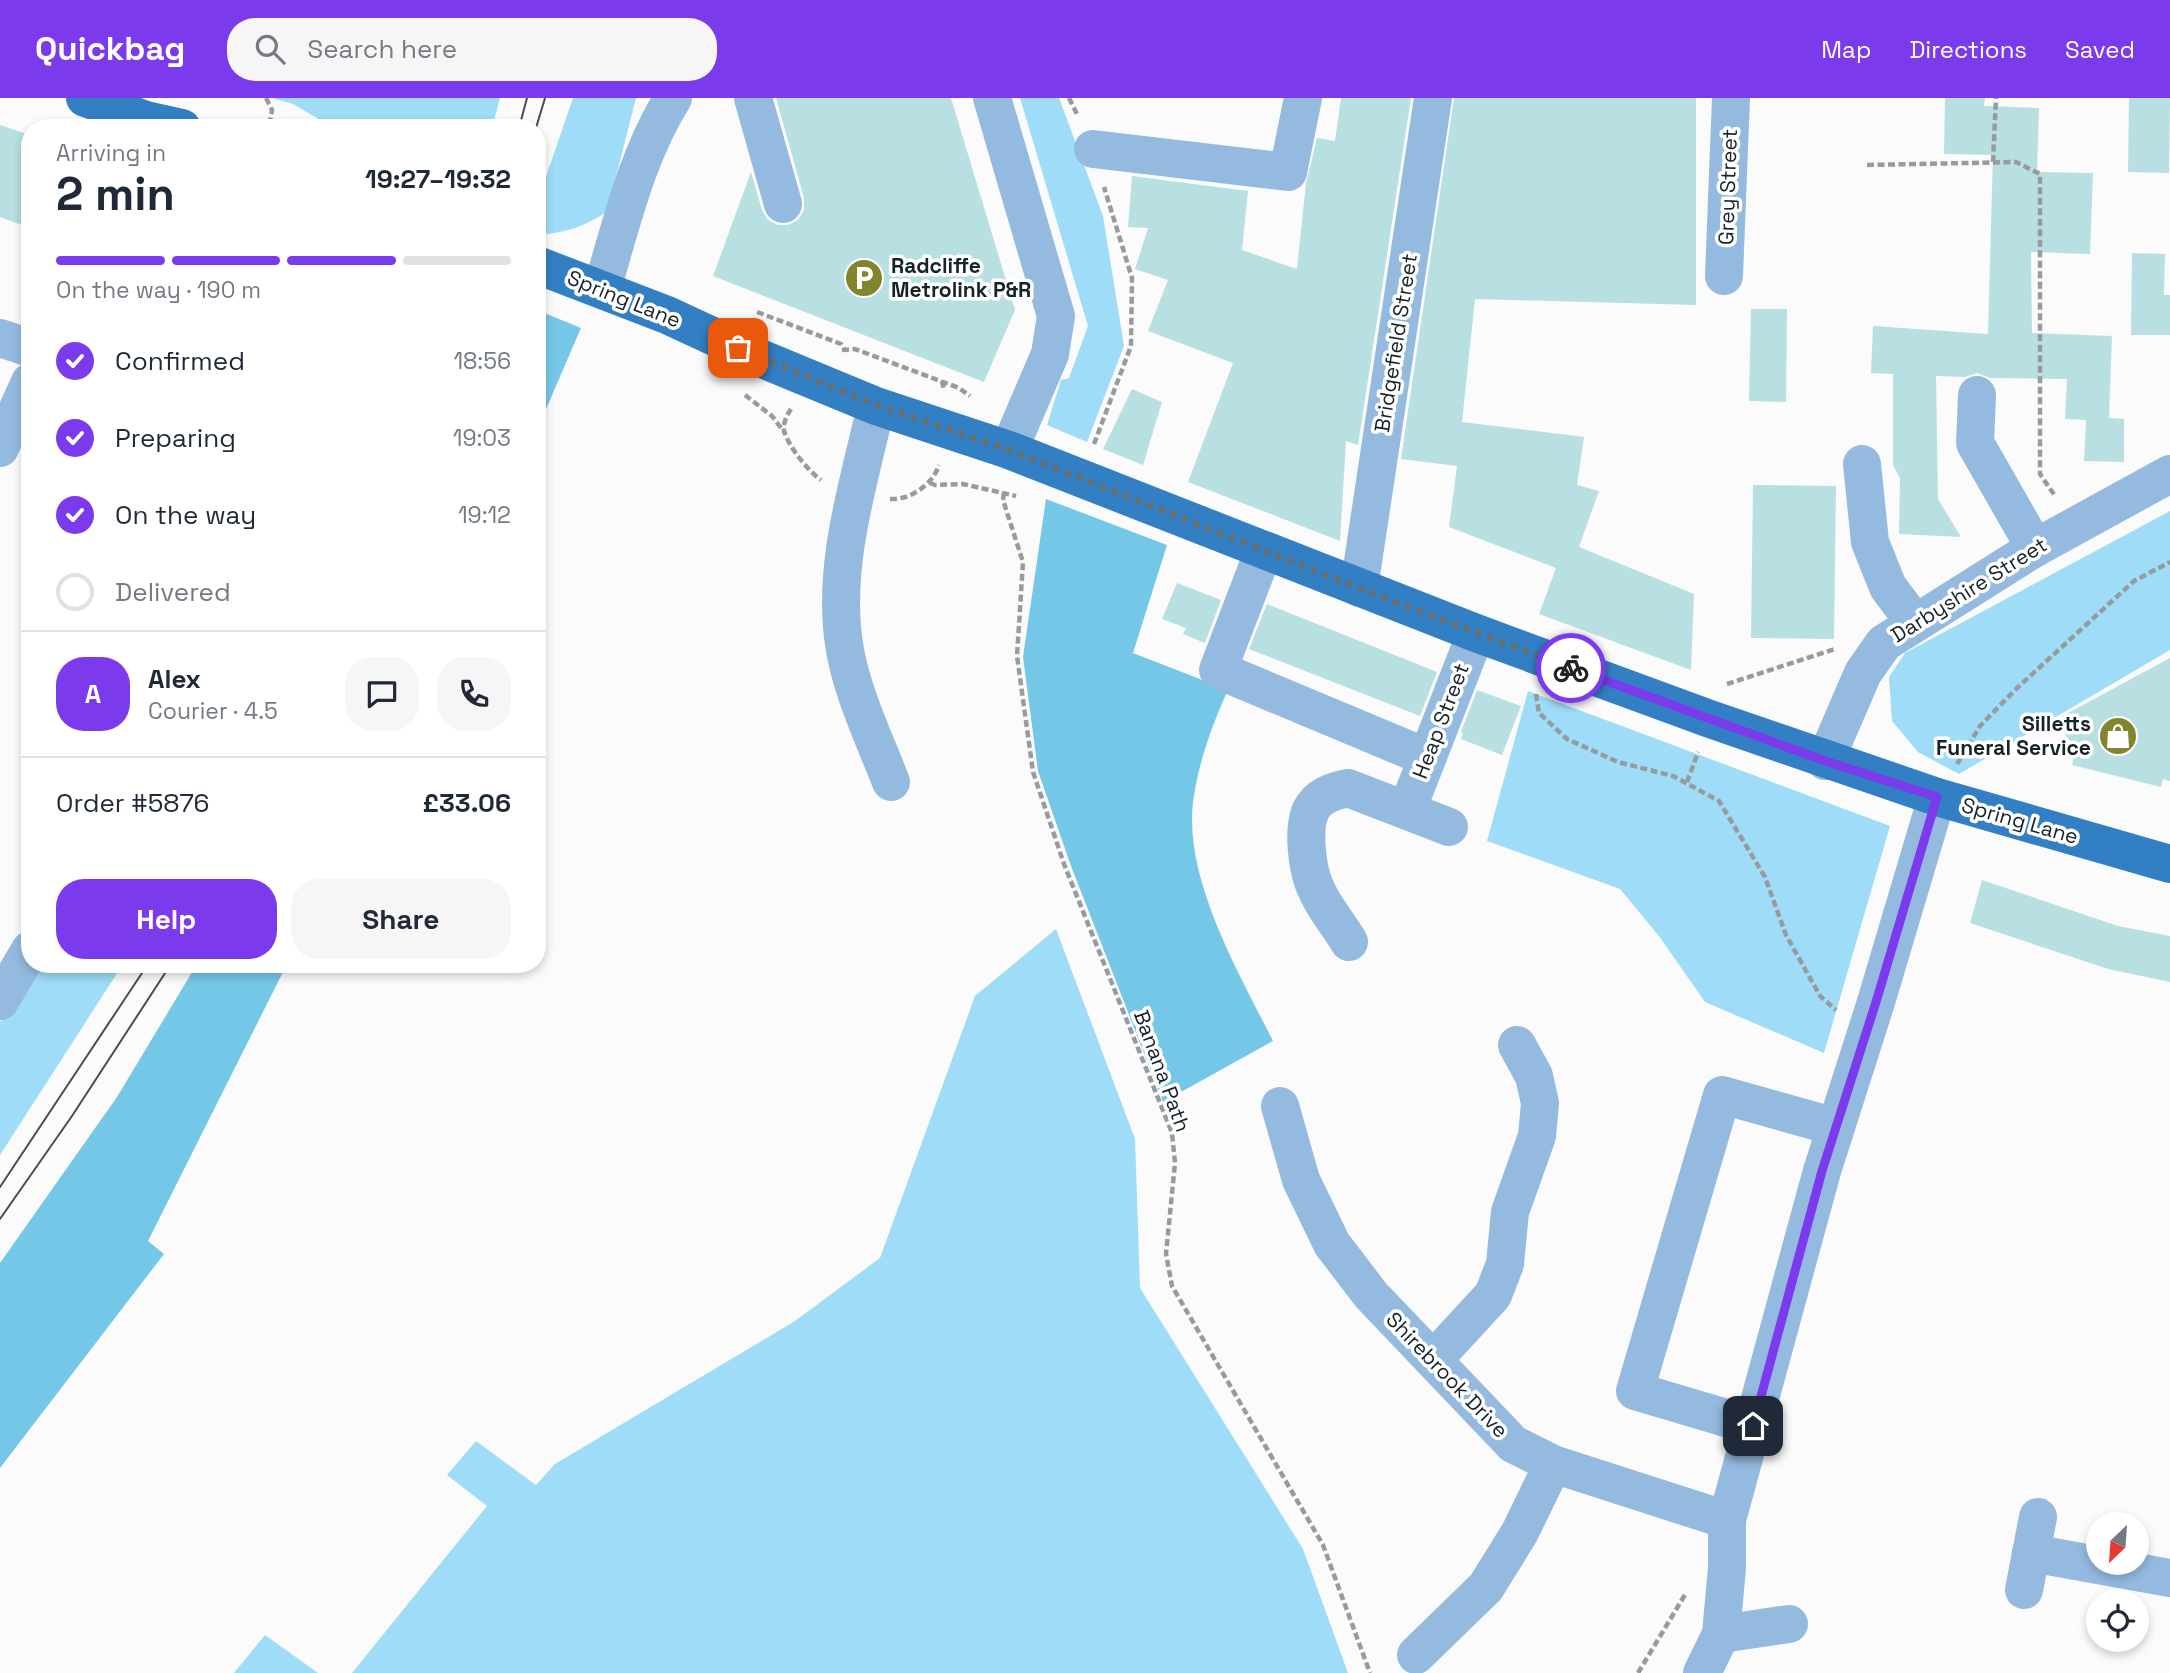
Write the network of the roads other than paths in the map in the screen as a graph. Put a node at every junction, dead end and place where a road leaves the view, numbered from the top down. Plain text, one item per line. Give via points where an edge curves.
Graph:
1 (85, 98) edge
2 (673, 98) edge
3 (753, 98) edge
4 (992, 98) edge
5 (1303, 98) edge
6 (1433, 98) edge
7 (1731, 98) edge
8 (132, 119) edge
9 (1093, 149) road end
10 (783, 204) dead end
11 (546, 268) edge
12 (1724, 276) dead end
13 (602, 289) junction
14 (0, 338) edge
15 (21, 345) edge
16 (1977, 395) dead end
17 (21, 402) edge
18 (876, 405) junction
19 (0, 449) edge
20 (1009, 450) junction
21 (1862, 464) dead end
22 (2170, 474) edge
23 (2035, 548) junction
24 (1264, 550) junction
25 (1359, 588) junction
26 (1476, 633) junction
27 (1900, 633) junction
28 (1426, 757) junction
29 (1825, 761) junction
30 (891, 782) dead end
31 (1937, 797) junction
32 (1407, 810) junction
33 (1449, 827) dead end
34 (2170, 864) edge
35 (1349, 942) dead end
36 (17, 955) edge
37 (0, 1001) edge
38 (1517, 1045) dead end
39 (1280, 1106) dead end
40 (1836, 1127) junction
41 (1434, 1359) junction
42 (1753, 1426) junction
43 (1553, 1464) junction
44 (1727, 1520) junction
45 (2170, 1578) edge
46 (2024, 1590) dead end
47 (1789, 1623) dead end
48 (1721, 1634) junction
49 (1416, 1655) dead end
50 (1702, 1673) edge

1 - 8 main road
2 - 13 street via 658,122
3 - 10 street
4 - 20 street via 1056,316 1050,354
5 - 9 street via 1288,172
6 - 25 street, Bridgefield Street
7 - 12 street, Grey Street
11 - 13 main road, Spring Lane
13 - 18 main road, Spring Lane
14 - 15 street
16 - 23 street via 1975,443
17 - 19 street
18 - 20 main road, Spring Lane
18 - 30 street via 845,545 841,614 852,677
20 - 24 main road, Spring Lane
21 - 27 street via 1870,542
22 - 23 street, Darbyshire Street
23 - 27 street, Darbyshire Street
24 - 25 main road, Spring Lane
24 - 28 street via 1218,670
25 - 26 main road, Spring Lane
26 - 28 street, Heap Street
26 - 29 main road, Spring Lane
27 - 29 street, Darbyshire Street via 1863,673
28 - 32 street, Heap Street
29 - 31 main road, Spring Lane
31 - 34 main road, Spring Lane
31 - 40 street
32 - 33 street
32 - 35 street via 1348,788 1322,797 1311,810 1307,839 1310,874
36 - 37 street
38 - 41 street via 1534,1076 1540,1103 1537,1136 1510,1212 1505,1264 1493,1295
39 - 41 street, Shirebrook Drive via 1301,1180 1332,1244 1371,1295
40 - 42 street
40 - 42 street via 1722,1095 1636,1391
41 - 43 street, Shirebrook Drive via 1513,1444
42 - 44 street
43 - 44 street, Shirebrook Drive
43 - 49 street via 1520,1532 1486,1587
44 - 48 street
45 - 46 street via 2034,1535
47 - 48 street
48 - 50 street

